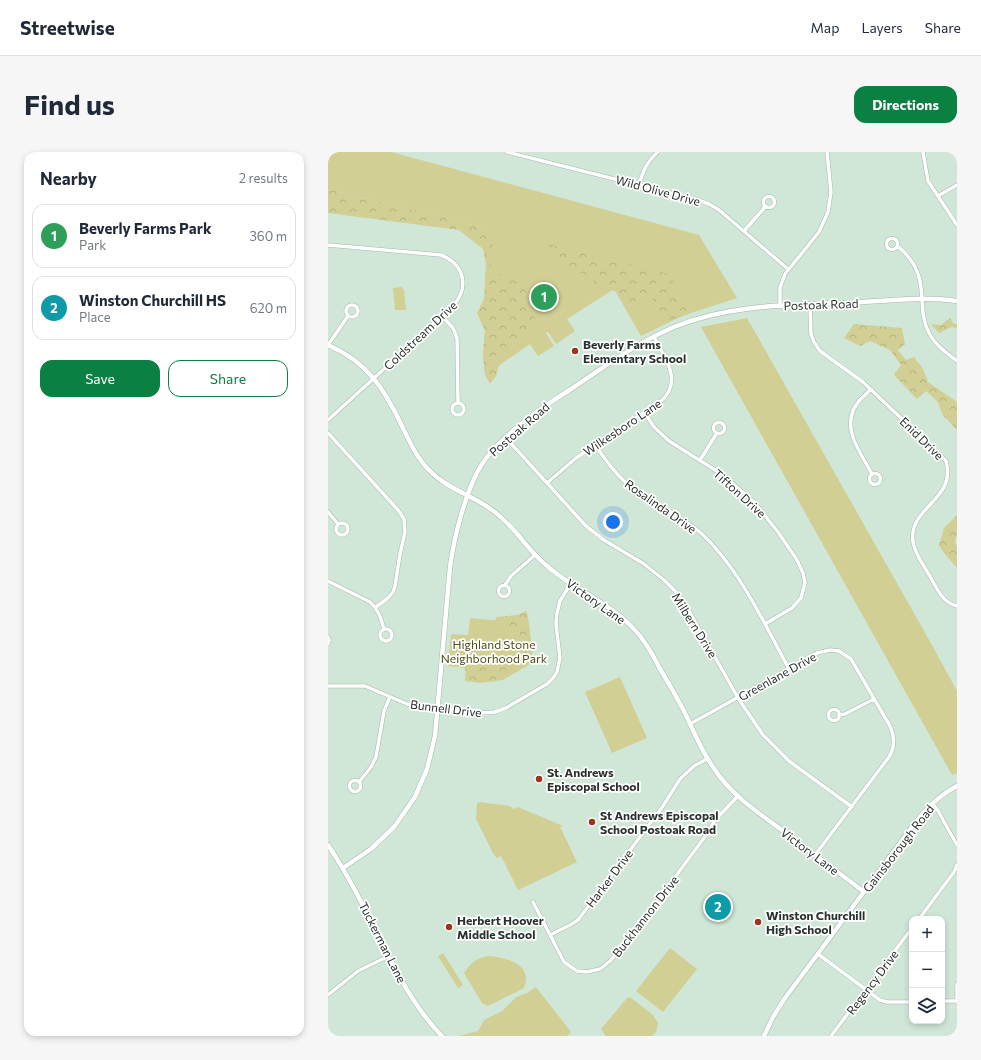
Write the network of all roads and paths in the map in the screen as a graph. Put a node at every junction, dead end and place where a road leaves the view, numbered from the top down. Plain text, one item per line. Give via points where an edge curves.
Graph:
1 (507, 152) edge
2 (658, 152) edge
3 (827, 152) edge
4 (923, 152) edge
5 (639, 185) junction
6 (957, 185) edge
7 (938, 196) junction
8 (766, 206) dead end
9 (957, 225) edge
10 (744, 231) junction
11 (328, 245) edge
12 (897, 246) dead end
13 (788, 269) junction
14 (923, 299) junction
15 (957, 301) edge
16 (810, 304) junction
17 (780, 306) junction
18 (348, 316) dead end
19 (442, 316) junction
20 (654, 336) junction
21 (328, 345) edge
22 (957, 361) edge
23 (373, 378) junction
24 (871, 389) junction
25 (458, 403) dead end
26 (645, 413) junction
27 (328, 420) edge
28 (328, 433) edge
29 (717, 433) dead end
30 (506, 438) junction
31 (595, 445) junction
32 (700, 460) junction
33 (872, 474) dead end
34 (547, 483) junction
35 (468, 496) junction
36 (328, 512) edge
37 (338, 524) dead end
38 (535, 555) junction
39 (328, 581) edge
40 (571, 583) junction
41 (505, 585) dead end
42 (957, 606) edge
43 (376, 607) junction
44 (765, 624) junction
45 (384, 629) dead end
46 (328, 637) edge
47 (328, 644) edge
48 (789, 669) junction
49 (328, 686) edge
50 (390, 697) junction
51 (738, 698) junction
52 (874, 699) junction
53 (437, 709) junction
54 (839, 715) dead end
55 (690, 724) junction
56 (707, 759) junction
57 (358, 782) dead end
58 (957, 786) edge
59 (738, 796) junction
60 (932, 804) junction
61 (852, 807) junction
62 (328, 845) edge
63 (957, 845) edge
64 (815, 855) junction
65 (957, 865) edge
66 (343, 868) junction
67 (864, 892) junction
68 (534, 902) dead end
69 (920, 916) edge
70 (909, 932) edge
71 (550, 935) junction
72 (818, 954) junction
73 (389, 956) junction
74 (957, 984) edge
75 (866, 990) junction
76 (328, 996) edge
77 (945, 1001) edge
78 (957, 1001) edge
79 (909, 1002) edge
80 (442, 1036) edge
81 (764, 1036) edge
82 (831, 1036) edge

1 - 5 street, Wild Olive Drive
2 - 5 street via 645,167
3 - 13 street via 831,192 828,212 819,232
4 - 7 street via 928,181
5 - 10 street, Wild Olive Drive via 709,204
6 - 7 street
7 - 9 street
8 - 10 street
10 - 13 street, Wild Olive Drive
11 - 19 street, Coldstream Drive via 435,254 450,260 461,273 462,288 457,302
12 - 14 street via 905,252 917,270
13 - 17 street via 781,284
14 - 15 street, Postoak Road
14 - 16 street, Postoak Road
14 - 22 street via 924,317 929,333 936,343
16 - 17 street, Postoak Road
16 - 24 street, Enid Drive via 811,334 817,347
17 - 20 street, Postoak Road via 716,314
18 - 21 street
19 - 23 street, Coldstream Drive
19 - 25 street via 453,328 456,338
20 - 26 street, Wilkesboro Lane via 669,367 672,381 662,401
20 - 30 street, Postoak Road via 551,402
21 - 23 street, Victory Lane via 356,361
23 - 27 street, Coldstream Drive
23 - 35 street, Victory Lane via 390,401 413,448 425,465 442,482
24 - 33 street via 854,410 850,428 853,440
24 - 42 street, Enid Drive via 942,456 948,467 948,486 917,521 913,543 940,594 949,603
26 - 31 street, Wilkesboro Lane
26 - 32 street, Tifton Drive via 669,441
28 - 43 street via 398,510 405,523 393,592
29 - 32 street
30 - 34 street, Milbern Drive
30 - 35 street, Postoak Road via 482,463
31 - 34 street, Wilkesboro Lane
31 - 44 street, Rosalinda Drive via 625,481 683,519 714,547 732,568
32 - 44 street, Tifton Drive via 734,484 765,514 782,536 803,574 805,588 802,598 792,608
34 - 51 street, Milbern Drive via 591,530 651,569 676,592
35 - 38 street, Victory Lane via 497,513
35 - 53 street, Postoak Road via 450,560
36 - 37 street
38 - 40 street, Victory Lane
38 - 41 street via 511,576
39 - 43 street
40 - 53 street, Bunnell Drive via 556,613 560,662 557,672 550,681 509,707 495,712
40 - 55 street, Victory Lane via 619,615 637,632
43 - 45 street
44 - 48 street, Rosalinda Drive
46 - 47 street
48 - 51 street, Greenlane Drive
48 - 52 street, Greenlane Drive via 822,651 838,651 854,662
49 - 50 street, Bunnell Drive via 365,686
50 - 53 street, Bunnell Drive via 420,708
50 - 57 street via 384,711 376,757
51 - 55 street, Greenlane Drive
51 - 61 street, Milbern Drive via 754,724 789,761
52 - 54 street
52 - 61 street, Greenlane Drive via 893,732 893,748
53 - 66 street, Postoak Road via 435,736 429,761 411,803 381,840
55 - 56 street, Victory Lane
56 - 59 street, Victory Lane
56 - 71 street, Harker Drive via 694,766 680,779 663,806 578,920
58 - 60 street, Gainsborough Road
59 - 64 street, Victory Lane
59 - 71 street, Buckhannon Drive via 716,819 629,938 600,969 587,972 572,968 562,959
60 - 63 street
60 - 67 street, Gainsborough Road
61 - 64 street, Greenlane Drive
62 - 66 street, Tuckerman Lane
64 - 67 street, Victory Lane
65 - 69 street
66 - 73 street, Tuckerman Lane
67 - 72 street, Gainsborough Road
68 - 71 street, Buckhannon Drive
70 - 75 street, Regency Drive
72 - 75 street
72 - 81 street, Gainsborough Road via 785,998
73 - 76 street via 358,971
73 - 80 street, Tuckerman Lane via 410,995
74 - 78 street
75 - 79 street via 883,1001
75 - 82 street, Regency Drive
77 - 78 street

